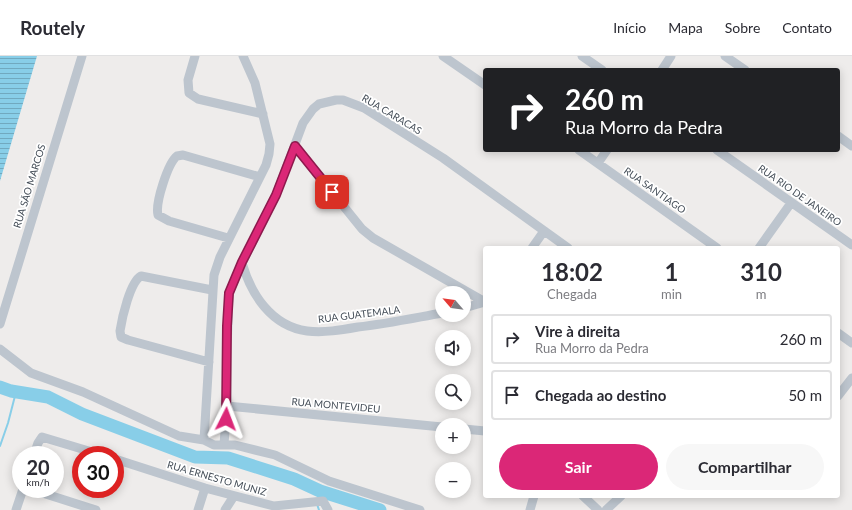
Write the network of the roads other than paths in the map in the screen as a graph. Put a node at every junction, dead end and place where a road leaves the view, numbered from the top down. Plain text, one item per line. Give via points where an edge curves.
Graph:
1 (82, 56) edge
2 (195, 56) edge
3 (243, 56) edge
4 (444, 56) edge
5 (671, 56) edge
6 (725, 56) edge
7 (585, 57) edge
8 (599, 68) edge
9 (663, 68) edge
10 (742, 68) edge
11 (483, 84) edge
12 (263, 114) junction
13 (840, 137) edge
14 (295, 146) junction
15 (852, 146) edge
16 (582, 152) edge
17 (606, 152) edge
18 (719, 152) edge
19 (598, 163) junction
20 (260, 177) junction
21 (791, 203) junction
22 (544, 231) junction
23 (228, 238) junction
24 (852, 245) edge
25 (533, 246) edge
26 (565, 246) edge
27 (714, 246) edge
28 (760, 246) edge
29 (242, 262) junction
30 (212, 290) junction
31 (483, 301) edge
32 (483, 303) edge
33 (471, 306) edge
34 (435, 314) edge
35 (0, 324) edge
36 (840, 334) edge
37 (852, 343) edge
38 (0, 350) edge
39 (209, 362) junction
40 (852, 378) edge
41 (840, 393) edge
42 (227, 406) junction
43 (435, 426) edge
44 (471, 430) edge
45 (483, 431) edge
46 (204, 440) junction
47 (224, 444) junction
48 (37, 446) edge
49 (72, 446) edge
50 (124, 462) edge
51 (205, 488) junction
52 (234, 496) junction
53 (20, 498) edge
54 (58, 498) edge
55 (533, 498) edge
56 (585, 498) edge
57 (619, 498) edge
58 (315, 503) edge
59 (16, 510) edge
60 (96, 510) edge
61 (198, 510) edge
62 (225, 510) edge
63 (328, 510) edge
64 (420, 510) edge
65 (530, 510) edge
66 (598, 510) edge
67 (606, 510) edge

1 - 35 street, RUA SĀO MARCOS
2 - 12 street via 188,80 189,92 198,99
3 - 12 street via 255,83
4 - 11 street
5 - 9 street
6 - 10 street
7 - 8 street
12 - 20 street via 270,144 266,165
13 - 15 street
14 - 22 street, RUA CARACAS via 303,123 313,109 325,102 350,102 364,108 443,158
14 - 29 street, RUA CARACAS via 274,201
14 - 31 street via 373,238
16 - 19 street, RUA SANTIAGO
17 - 19 street
18 - 21 street, RUA RIO DE JANEIRO
19 - 27 street, RUA SANTIAGO
20 - 23 street
20 - 23 street via 182,155 177,156 170,164 157,204 158,215 169,222
21 - 24 street, RUA RIO DE JANEIRO
21 - 28 street
22 - 25 street
22 - 26 street, RUA CARACAS
23 - 30 street via 217,265
29 - 34 street, RUA GUATEMALA via 247,281 259,303 283,322 306,331 327,332
29 - 42 street, RUA CARACAS via 228,301
30 - 39 street
30 - 39 street via 141,276 133,285 120,331 121,337 128,340
32 - 33 street
36 - 37 street
38 - 46 street via 31,373 83,392 179,436
39 - 46 street
40 - 41 street
42 - 43 street, RUA MONTEVIDEU
42 - 47 street, RUA CARACAS
44 - 45 street
46 - 47 street via 214,445
47 - 64 street via 275,455 328,481
48 - 49 street via 42,437
50 - 51 street, RUA ERNESTO MUNIZ
51 - 52 street, RUA ERNESTO MUNIZ
51 - 61 street
52 - 58 street, RUA ERNESTO MUNIZ via 274,506
52 - 62 street
53 - 59 street
54 - 60 street
55 - 65 street
56 - 66 street
57 - 67 street
58 - 63 street

